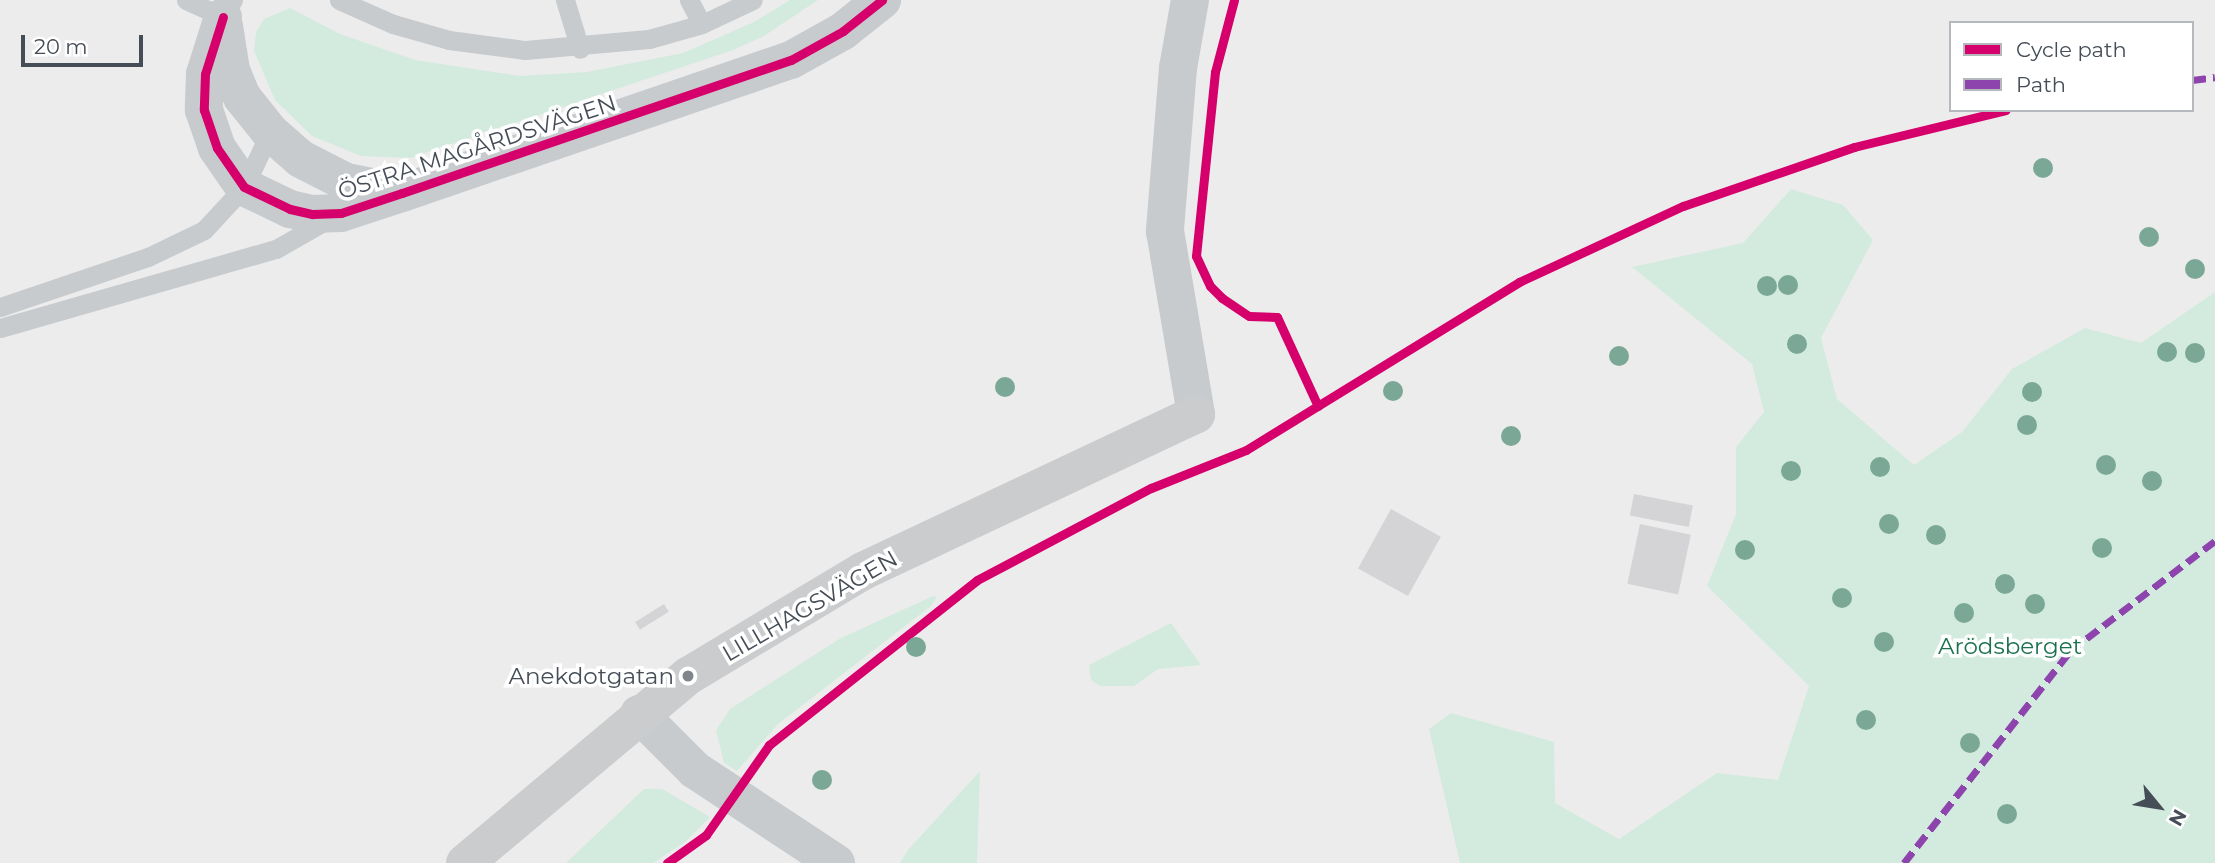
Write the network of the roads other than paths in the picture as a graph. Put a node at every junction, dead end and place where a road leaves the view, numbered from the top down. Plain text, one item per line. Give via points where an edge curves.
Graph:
1 (186, 0) edge
2 (339, 0) edge
3 (565, 0) edge
4 (689, 0) edge
5 (753, 0) edge
6 (882, 0) edge
7 (1190, 0) edge
8 (228, 8) edge
9 (702, 24) junction
10 (580, 49) junction
11 (270, 132) junction
12 (244, 187) junction
13 (402, 193) junction
14 (341, 213) junction
15 (0, 307) edge
16 (0, 328) edge
17 (1196, 414) joint
18 (639, 715) junction
19 (466, 863) edge
20 (836, 863) edge

1 - 8 lane
2 - 10 lane via 393,24 449,40 525,50
3 - 10 lane
4 - 9 lane
5 - 9 lane
6 - 13 street, ÖSTRA MAGÅRDSVÄGEN via 843,31 791,60
7 - 17 street via 1178,68 1165,231
8 - 11 street, ÖSTRA MAGÅRDSVÄGEN via 231,70 242,97
8 - 12 street, ÖSTRA MAGÅRDSVÄGEN via 205,74 204,110 217,148
9 - 10 lane via 649,39
11 - 12 lane
11 - 13 street, ÖSTRA MAGÅRDSVÄGEN via 301,159 346,182
12 - 14 street, ÖSTRA MAGÅRDSVÄGEN via 290,209
12 - 15 lane via 216,219 186,240
13 - 14 street, ÖSTRA MAGÅRDSVÄGEN
14 - 16 lane via 276,249
17 - 18 main road, LILLHAGSVÄGEN via 863,571 688,676
18 - 19 main road, LILLHAGSVÄGEN
18 - 20 street via 695,770

